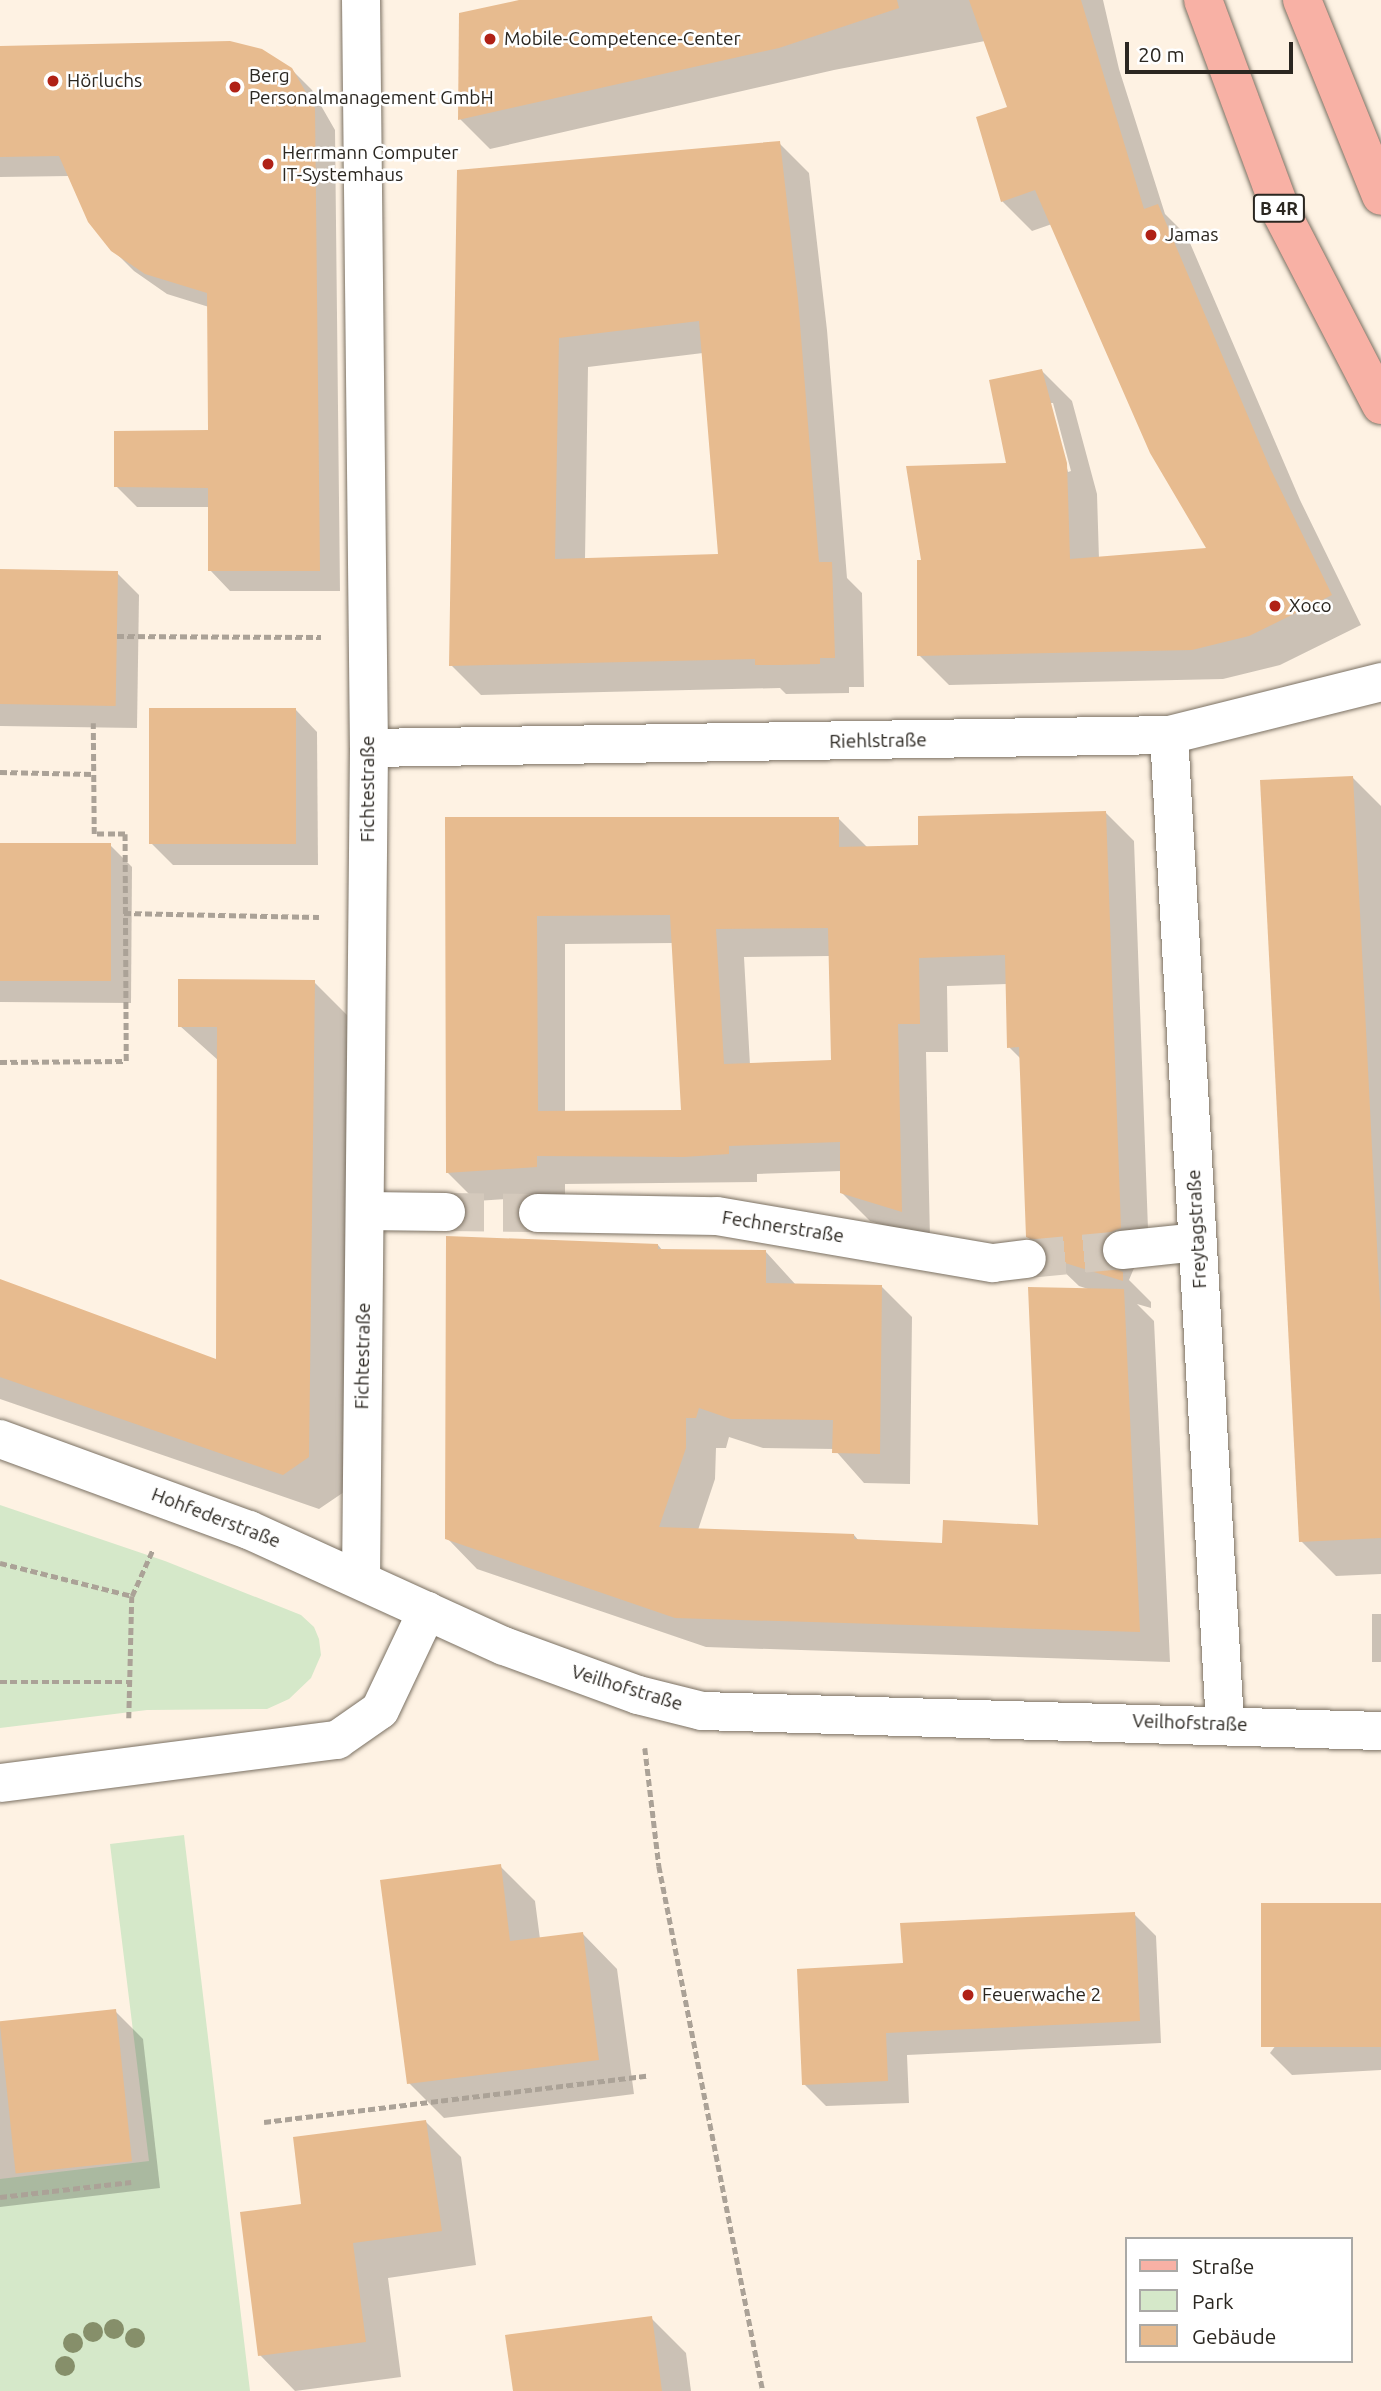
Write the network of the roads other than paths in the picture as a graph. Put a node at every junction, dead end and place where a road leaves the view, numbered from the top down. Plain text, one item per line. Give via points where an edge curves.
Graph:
1 (361, 0) edge
2 (1203, 0) edge
3 (1303, 0) edge
4 (1381, 196) edge
5 (1381, 405) edge
6 (1381, 682) edge
7 (1170, 735) junction
8 (369, 748) junction
9 (365, 1211) junction
10 (446, 1212) tunnel mouth
11 (538, 1213) tunnel mouth
12 (1197, 1242) junction
13 (1122, 1250) tunnel mouth
14 (1027, 1259) tunnel mouth
15 (0, 1439) edge
16 (361, 1578) junction
17 (427, 1611) junction
18 (1225, 1723) junction
19 (1381, 1731) edge
20 (0, 1783) edge

1 - 8 street, Fichtestraße
2 - 5 main road, B 4R via 1282,214
3 - 4 main road
6 - 7 street, Riehlstraße
7 - 8 street, Riehlstraße
7 - 12 street, Freytagstraße
8 - 9 street, Fichtestraße
9 - 10 street
9 - 16 street, Fichtestraße
11 - 14 street, Fechnerstraße via 717,1216 993,1262
12 - 13 street
12 - 18 street, Freytagstraße
15 - 16 street, Hohfederstraße via 236,1525
16 - 17 street, Hohfederstraße
17 - 18 street, Veilhofstraße via 504,1646 638,1695 702,1711
17 - 20 street via 380,1710 337,1740
18 - 19 street, Veilhofstraße

